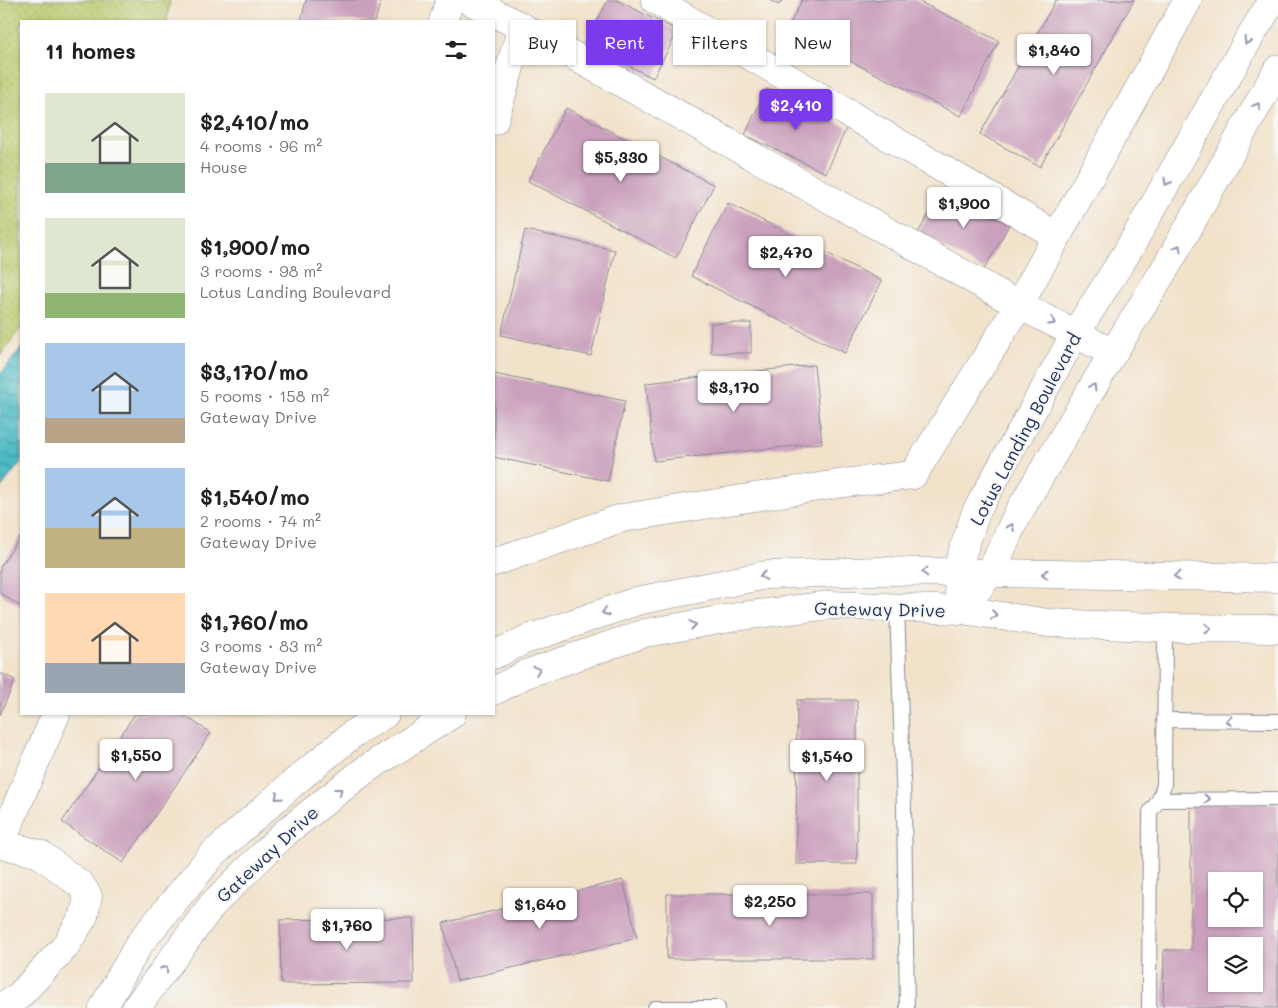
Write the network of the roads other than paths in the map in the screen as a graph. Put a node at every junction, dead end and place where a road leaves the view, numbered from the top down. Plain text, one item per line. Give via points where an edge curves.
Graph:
1 (450, 0) edge
2 (468, 0) edge
3 (656, 0) edge
4 (1188, 0) edge
5 (1273, 0) edge
6 (444, 20) edge
7 (510, 21) edge
8 (576, 57) edge
9 (511, 65) edge
10 (1278, 68) edge
11 (495, 118) edge
12 (1057, 236) junction
13 (1019, 305) junction
14 (1075, 334) junction
15 (1113, 353) junction
16 (495, 562) edge
17 (956, 572) junction
18 (991, 572) junction
19 (1278, 578) edge
20 (897, 608) junction
21 (962, 610) junction
22 (1165, 628) junction
23 (1278, 628) edge
24 (495, 655) edge
25 (495, 690) edge
26 (56, 715) edge
27 (383, 715) edge
28 (450, 715) edge
29 (1164, 720) junction
30 (1278, 721) edge
31 (1278, 799) edge
32 (1159, 800) junction
33 (0, 845) edge
34 (0, 1007) edge
35 (104, 1008) edge
36 (136, 1008) edge
37 (655, 1008) edge
38 (718, 1008) edge
39 (907, 1008) edge
40 (1149, 1008) edge

1 - 6 street
2 - 7 street
3 - 12 street
4 - 12 street
5 -> 14 street, Lotus Landing Boulevard via 1126,254
8 - 13 street
9 - 11 street
15 -> 10 street, Lotus Landing Boulevard via 1170,262
12 - 13 street
13 -> 14 street
13 - 16 street via 913,475 622,518
14 - 15 street
14 - 17 street, Lotus Landing Boulevard via 976,512
18 -> 15 street, Lotus Landing Boulevard via 1017,515
17 - 18 street, Gateway Drive
17 - 21 street, Lotus Landing Boulevard
17 -> 24 street, Gateway Drive via 877,570 766,575 637,601 525,640
19 -> 18 street, Gateway Drive
18 - 21 street, Lotus Landing Boulevard
20 - 21 street, Gateway Drive
25 -> 20 street, Gateway Drive via 526,674 644,634 742,616 830,605
20 - 39 lane
21 -> 22 street, Gateway Drive via 1048,623
22 -> 23 street, Gateway Drive
22 - 29 lane
26 - 33 street
27 -> 35 street, Gateway Drive via 354,732 212,856 139,944
36 -> 28 street, Gateway Drive via 212,905 286,832 365,770
30 -> 29 lane
29 - 32 lane via 1164,784
32 -> 31 lane
32 - 40 lane via 1150,812
33 - 34 street via 40,854 81,885 88,896 84,916 64,948 19,996
37 - 38 lane

